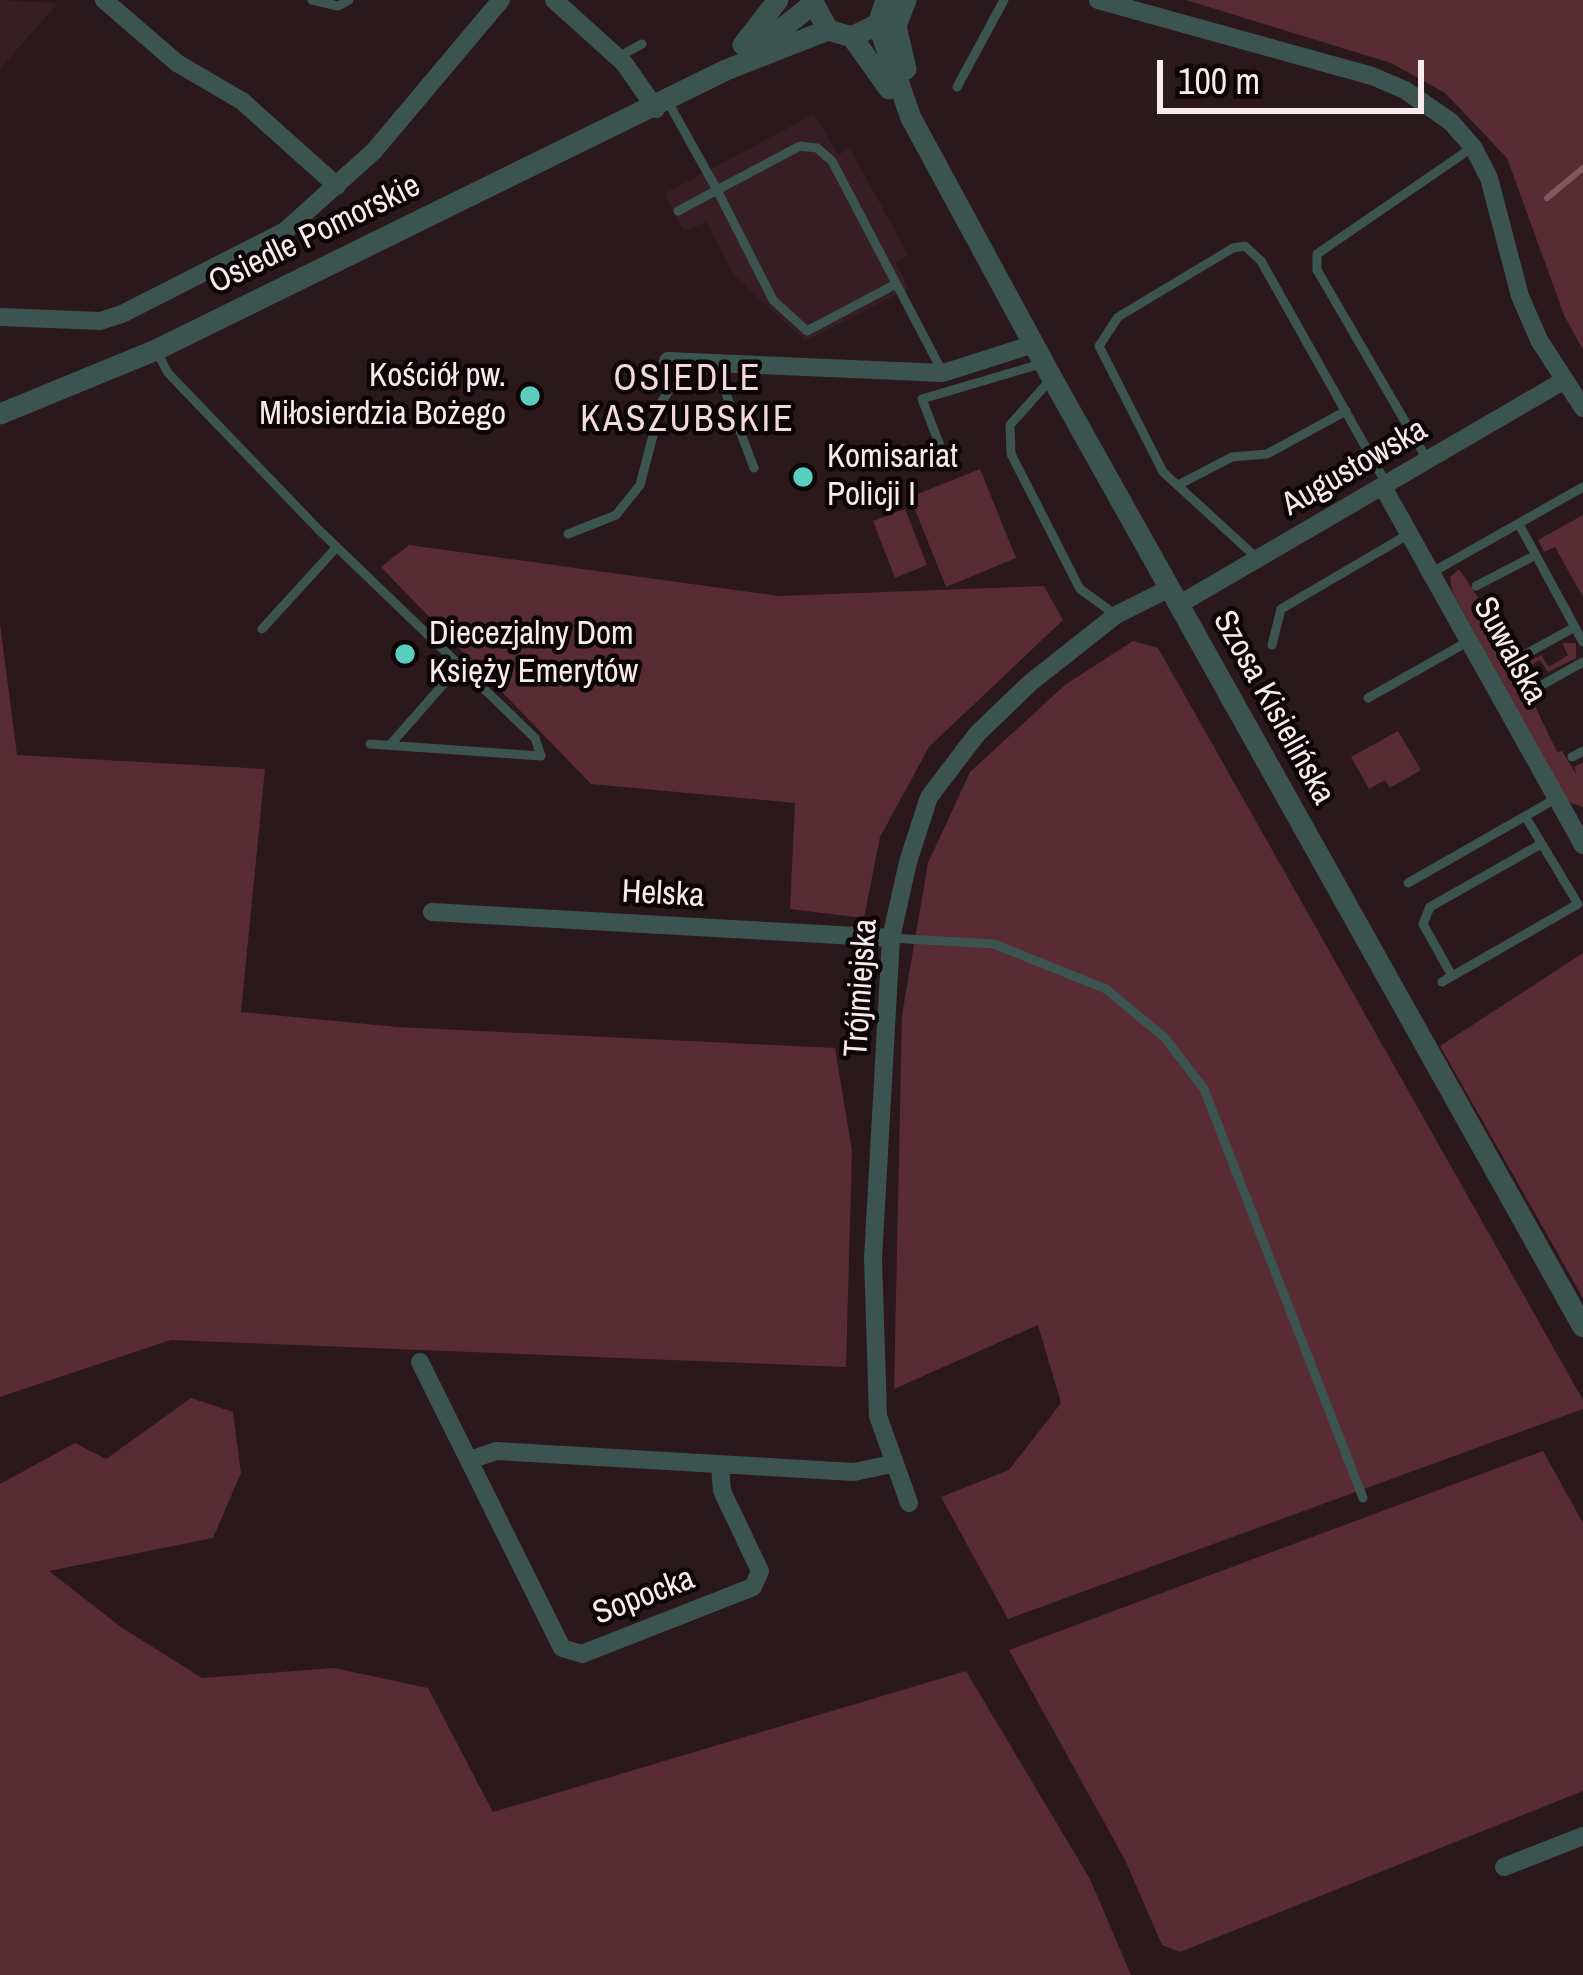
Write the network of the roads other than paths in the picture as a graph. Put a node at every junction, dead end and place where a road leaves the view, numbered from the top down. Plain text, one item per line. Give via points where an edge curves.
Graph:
1 (104, 0) edge
2 (312, 0) edge
3 (350, 0) edge
4 (501, 0) edge
5 (554, 0) edge
6 (778, 0) edge
7 (886, 0) edge
8 (905, 0) edge
9 (1004, 0) edge
10 (1098, 0) edge
11 (813, 2) edge
12 (878, 24) junction
13 (828, 30) junction
14 (852, 37) junction
15 (642, 44) dead end
16 (618, 57) junction
17 (725, 70) junction
18 (957, 87) dead end
19 (662, 105) junction
20 (911, 118) junction
21 (925, 144) junction
22 (1473, 147) junction
23 (338, 186) junction
24 (717, 190) junction
25 (678, 211) dead end
26 (896, 284) junction
27 (0, 317) edge
28 (156, 350) junction
29 (668, 362) dead end
30 (691, 362) junction
31 (714, 362) junction
32 (1043, 362) junction
33 (943, 373) junction
34 (1563, 381) junction
35 (1583, 408) edge
36 (1346, 411) junction
37 (0, 414) edge
38 (1428, 461) junction
39 (947, 464) dead end
40 (754, 468) dead end
41 (1178, 485) junction
42 (1385, 486) junction
43 (1583, 487) edge
44 (1520, 526) junction
45 (568, 534) dead end
46 (1409, 534) junction
47 (337, 547) junction
48 (1536, 555) junction
49 (1258, 559) junction
50 (1431, 573) junction
51 (1476, 586) dead end
52 (1173, 597) junction
53 (1116, 615) junction
54 (1575, 627) junction
55 (262, 629) dead end
56 (1469, 641) junction
57 (1583, 642) edge
58 (1272, 644) dead end
59 (1515, 660) dead end
60 (1583, 662) edge
61 (462, 663) junction
62 (1533, 690) dead end
63 (1368, 698) dead end
64 (370, 744) dead end
65 (390, 746) junction
66 (1557, 798) junction
67 (1526, 816) junction
68 (1577, 822) edge
69 (1541, 844) junction
70 (1583, 845) edge
71 (1408, 883) dead end
72 (1581, 903) edge
73 (432, 912) dead end
74 (891, 938) junction
75 (1583, 1327) edge
76 (420, 1362) dead end
77 (470, 1460) junction
78 (720, 1465) junction
79 (892, 1465) junction
80 (1363, 1498) dead end
81 (909, 1503) dead end
82 (1583, 1836) edge
83 (1504, 1867) dead end

1 - 23 street, Osiedle Pomorskie via 178,63 242,101
2 - 3 lane
4 - 23 street, Osiedle Pomorskie
5 - 16 street
6 - 17 street
7 - 12 street
8 - 21 street via 896,35 927,127
9 - 18 lane
10 - 22 street via 1372,76 1430,104
11 - 13 street
11 - 17 street
12 - 14 street
12 - 20 street, Szosa Kisielińska
13 - 14 street
13 - 17 street
14 - 20 street, Szosa Kisielińska
15 - 16 lane
16 - 19 street
17 - 19 street, Osiedle Pomorskie
19 - 24 lane
19 - 28 street, Osiedle Pomorskie
20 - 21 street, Szosa Kisielińska
21 - 32 street, Szosa Kisielińska
22 - 34 street via 1520,296
22 - 38 lane via 1317,254 1317,270
23 - 27 street, Osiedle Pomorskie via 285,232 122,314 100,321
24 - 25 lane
24 - 26 lane via 800,146 818,148
24 - 26 lane via 773,300 807,331
26 - 33 lane
28 - 37 street, Osiedle Pomorskie
28 - 47 lane via 168,374
29 - 30 street
30 - 31 street
30 - 45 lane via 662,401 640,484 616,515
31 - 33 street
31 - 40 lane
32 - 33 street
32 - 39 lane via 922,399
32 - 52 street, Szosa Kisielińska
32 - 53 lane via 1010,424 1011,454 1080,589
34 - 35 street
34 - 38 street, Augustowska
36 - 41 lane via 1267,454 1232,457
36 - 41 lane via 1261,261 1245,246 1233,248 1118,317 1099,343 1163,472
36 - 42 lane
38 - 42 street, Augustowska
41 - 49 lane
42 - 46 street, Suwalska
42 - 49 street, Augustowska
43 - 44 lane
44 - 48 lane
44 - 50 lane
46 - 50 street, Suwalska
46 - 58 lane via 1281,609
47 - 55 lane
47 - 61 lane
48 - 51 lane
48 - 54 lane
49 - 52 street, Augustowska
50 - 56 street, Suwalska
52 - 53 street, Trójmiejska
52 - 75 street, Szosa Kisielińska
53 - 74 street, Trójmiejska via 977,734 929,797
54 - 57 lane
54 - 59 lane
56 - 63 lane
56 - 66 street, Suwalska
60 - 62 lane
61 - 65 lane
61 - 65 lane via 535,738 541,756
64 - 65 lane
66 - 67 lane
66 - 68 street, Suwalska
67 - 69 lane
67 - 71 lane
68 - 70 street, Suwalska
69 - 72 lane
69 - 72 lane via 1430,907 1423,924 1447,979
73 - 74 street, Helska
74 - 79 street, Trójmiejska via 873,1259 875,1384
74 - 80 lane via 994,944 1106,989 1174,1048 1204,1088
76 - 77 street, Sopocka
77 - 78 street via 496,1451
77 - 78 street, Sopocka via 562,1648 582,1654 752,1587 760,1571 722,1491
78 - 79 street via 854,1472
79 - 81 street, Trójmiejska
82 - 83 street

